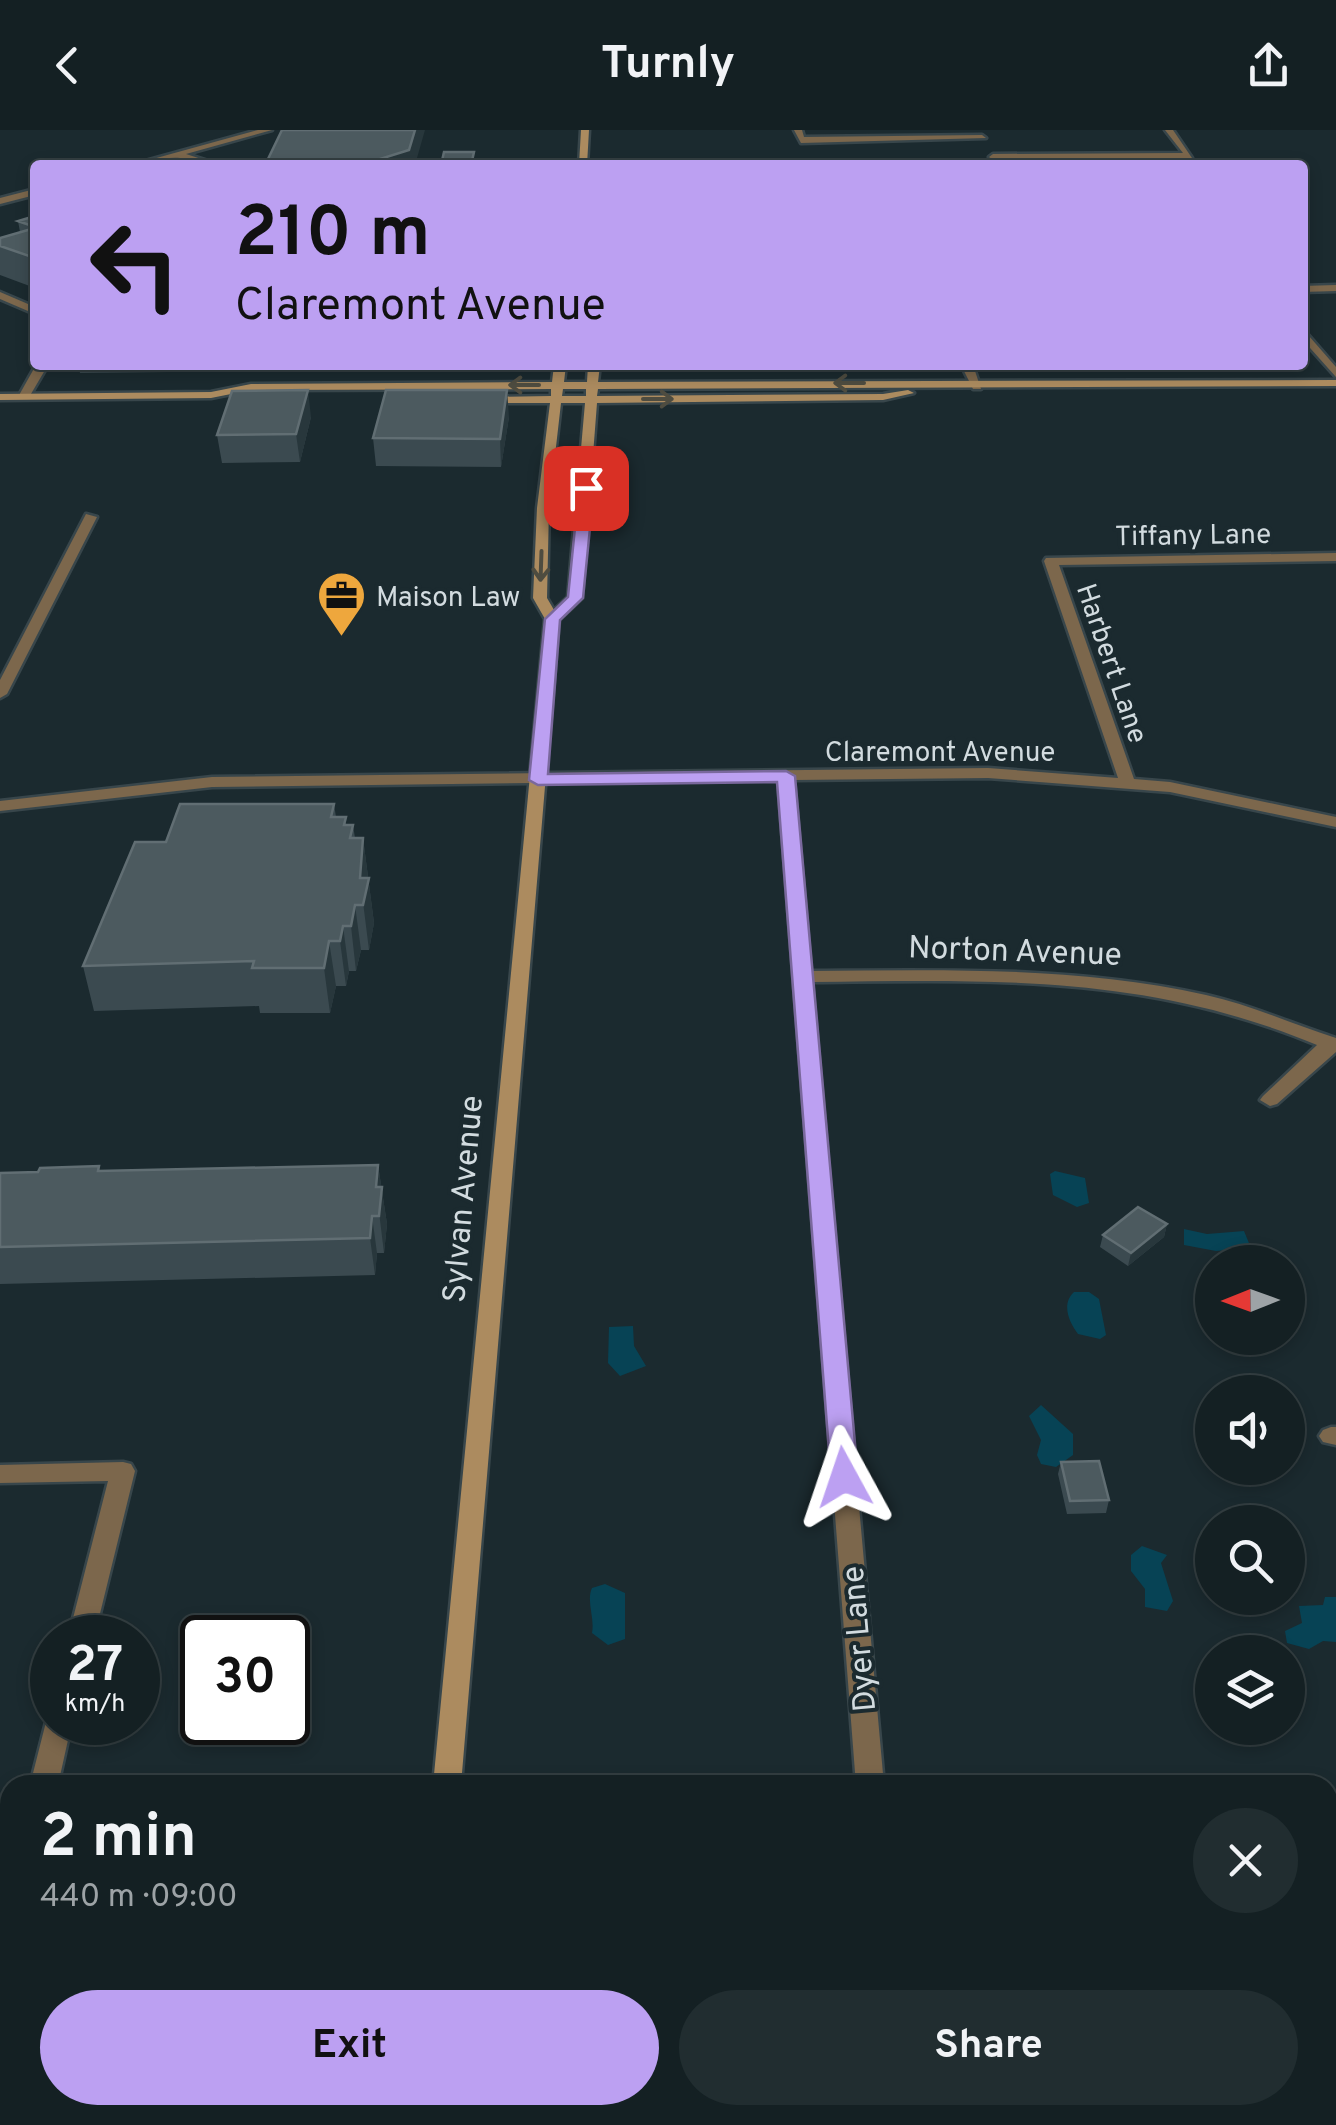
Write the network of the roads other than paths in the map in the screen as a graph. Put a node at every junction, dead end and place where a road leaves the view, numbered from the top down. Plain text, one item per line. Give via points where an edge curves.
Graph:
1 (268, 130) edge
2 (584, 130) edge
3 (1169, 130) edge
4 (980, 134) edge
5 (800, 135) edge
6 (176, 154) junction
7 (153, 160) edge
8 (198, 160) edge
9 (583, 160) edge
10 (994, 160) edge
11 (1034, 160) edge
12 (30, 193) edge
13 (0, 201) edge
14 (1336, 288) edge
15 (1308, 289) edge
16 (0, 295) edge
17 (30, 309) edge
18 (1308, 339) edge
19 (39, 370) edge
20 (559, 370) edge
21 (594, 370) edge
22 (969, 370) edge
23 (1336, 374) edge
24 (1336, 383) edge
25 (977, 387) junction
26 (557, 392) junction
27 (594, 392) junction
28 (0, 397) edge
29 (24, 397) junction
30 (91, 516) dead end
31 (1331, 557) edge
32 (1051, 561) joint
33 (1336, 574) edge
34 (552, 619) junction
35 (0, 694) edge
36 (786, 776) junction
37 (538, 780) junction
38 (1127, 782) junction
39 (0, 806) edge
40 (1336, 822) edge
41 (803, 976) junction
42 (1334, 1044) edge
43 (1270, 1100) dead end
44 (0, 1474) edge
45 (87, 1615) edge
46 (54, 1745) edge
47 (47, 1775) edge
48 (448, 1775) edge
49 (869, 1775) edge

1 - 6 street
2 - 9 main road
3 - 11 street via 1189,156
4 - 5 street
4 - 10 street
6 - 7 street
6 - 8 street
12 - 13 street
14 - 15 street
16 - 17 street
18 - 23 street
19 - 29 street
20 - 26 main road, Sylvan Avenue
21 - 27 main road, Sylvan Avenue
22 - 25 street
24 - 25 main road
25 - 27 main road via 882,398
26 - 27 main road
26 - 29 main road via 244,401 211,395
26 -> 34 main road, Sylvan Avenue via 540,598
27 - 34 main road, Sylvan Avenue via 575,598
28 - 29 main road
30 - 35 street
31 - 32 street, Tiffany Lane
31 - 33 street
32 - 38 street, Harbert Lane
34 - 37 main road, Sylvan Avenue
36 - 37 street, Claremont Avenue
36 - 38 street, Claremont Avenue via 988,773
36 - 41 street, Dyer Lane
37 - 39 street, Claremont Avenue via 212,782
37 - 48 main road, Sylvan Avenue
38 - 40 street, Claremont Avenue
41 - 42 street, Norton Avenue via 1041,974 1107,980 1210,999
41 - 49 street, Dyer Lane
42 - 43 street
44 - 45 street via 124,1471
46 - 47 street

